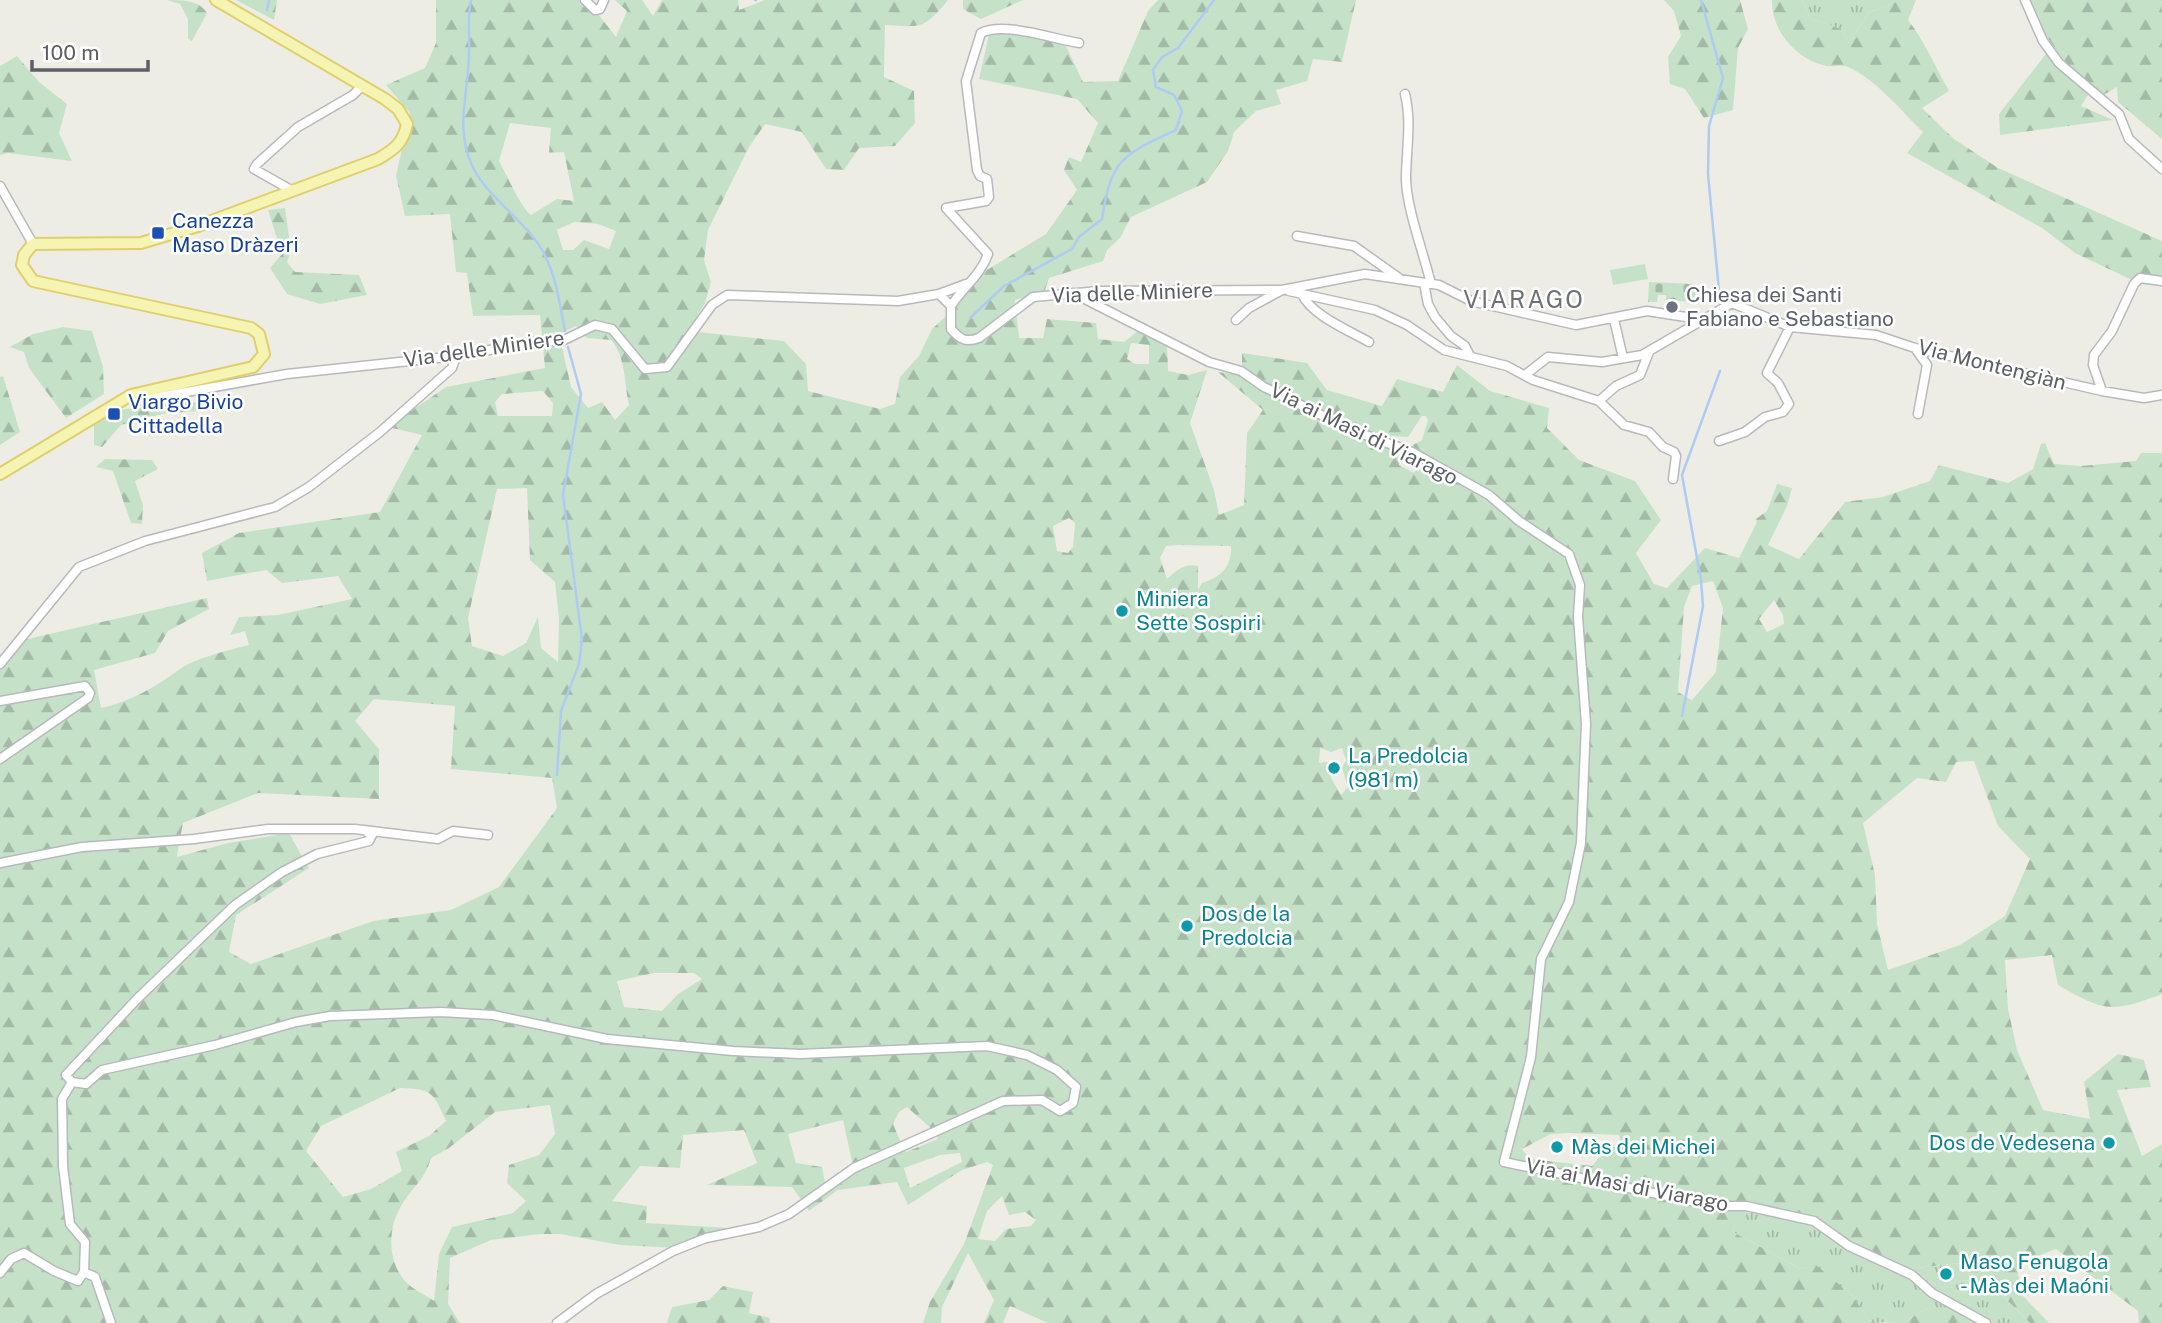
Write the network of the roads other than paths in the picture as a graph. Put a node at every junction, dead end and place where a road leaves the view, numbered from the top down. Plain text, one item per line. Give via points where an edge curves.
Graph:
1 (216, 0) edge
2 (585, 0) edge
3 (604, 0) edge
4 (2025, 0) edge
5 (1079, 43) dead end
6 (362, 86) junction
7 (1405, 94) dead end
8 (2162, 169) edge
9 (0, 186) edge
10 (291, 190) junction
11 (1297, 236) dead end
12 (33, 244) junction
13 (1402, 279) junction
14 (2162, 281) edge
15 (966, 284) junction
16 (1428, 284) junction
17 (1282, 290) junction
18 (1073, 293) junction
19 (939, 294) junction
20 (1302, 294) junction
21 (951, 306) junction
22 (1614, 319) junction
23 (1236, 320) dead end
24 (1705, 320) junction
25 (1790, 327) junction
26 (1369, 342) dead end
27 (1915, 348) junction
28 (1649, 352) junction
29 (1469, 354) junction
30 (457, 356) junction
31 (1623, 358) junction
32 (1525, 375) junction
33 (2102, 391) junction
34 (131, 395) junction
35 (2162, 395) edge
36 (1599, 401) junction
37 (1918, 414) dead end
38 (1719, 441) dead end
39 (0, 474) edge
40 (1673, 479) dead end
41 (0, 664) edge
42 (0, 701) edge
43 (0, 760) edge
44 (368, 833) junction
45 (488, 835) dead end
46 (0, 863) edge
47 (72, 1082) junction
48 (84, 1272) junction
49 (0, 1273) edge
50 (111, 1323) edge
51 (557, 1323) edge
52 (1986, 1323) edge

1 - 6 main road
2 - 3 street via 595,10
4 - 8 street via 2043,41 2059,63 2119,114 2129,139
5 - 15 street via 989,29 976,43 966,81 977,170 987,179 989,197 946,208 988,254 983,269
6 - 10 street via 353,96 298,127 257,164 254,169 259,173
6 - 10 main road via 398,109 407,124 397,148
7 - 16 street via 1410,113 1408,200 1430,271
9 - 12 street
10 - 12 main road via 141,243
11 - 13 street via 1353,246
12 - 34 main road via 22,265 33,281 251,328 264,345 264,354 253,367
13 - 16 street
13 - 17 street via 1365,274
14 - 33 street via 2140,278 2134,284 2112,331 2094,355
15 - 19 street
15 - 21 street
16 - 22 street via 1471,301 1565,323
16 - 29 street via 1428,304 1435,317
17 - 18 street, Via delle Miniere
17 - 20 street
17 - 23 street
18 - 21 street, Via delle Miniere via 1033,297 969,341 951,329
18 - 52 street, Via ai Masi di Viarago via 1209,362 1241,371 1352,430 1412,452 1489,495 1569,554 1580,585 1586,724 1581,843 1569,902 1541,959 1531,1057 1504,1162 1715,1206 1746,1206 1814,1221 1849,1247 1912,1275 1932,1293
19 - 21 street
19 - 30 street, Via delle Miniere via 898,301 727,295 712,305 667,367 657,370 645,369 612,329 595,325 562,341
20 - 26 street via 1338,326
20 - 29 street via 1375,310 1444,350
22 - 24 street via 1647,312
22 - 31 street
24 - 25 street, Via Montengiàn via 1732,303
24 - 28 street
25 - 27 street, Via Montengiàn via 1876,335
25 - 38 street via 1767,373 1789,404 1783,412
27 - 33 street, Via Montengiàn
27 - 37 street via 1927,365
28 - 31 street
28 - 36 street via 1640,374
29 - 32 street
30 - 34 street, Via delle Miniere via 294,373 136,401
30 - 41 street via 452,368 380,432 275,507 145,541 79,567
31 - 32 street via 1602,362 1548,357
32 - 36 street
33 - 35 street, Via Montengiàn via 2144,398
34 - 39 main road
36 - 40 street via 1624,425 1649,432 1674,452
42 - 43 street via 85,686 90,693
44 - 45 street via 438,839 453,831
44 - 46 street via 268,829 82,848
44 - 47 street via 372,835 369,841 317,854 235,905 95,1042 66,1075
47 - 48 street via 62,1099 63,1166 70,1224 85,1242
47 - 51 street via 86,1084 102,1070 296,1021 441,1012 494,1015 607,1039 733,1052 812,1054 988,1046 1027,1055 1057,1070 1076,1087 1073,1103 1060,1111 1042,1100 1003,1101 854,1168 801,1208 759,1227 706,1238 673,1251 596,1294
48 - 49 street via 78,1281 24,1253 11,1259
48 - 50 street via 95,1277

